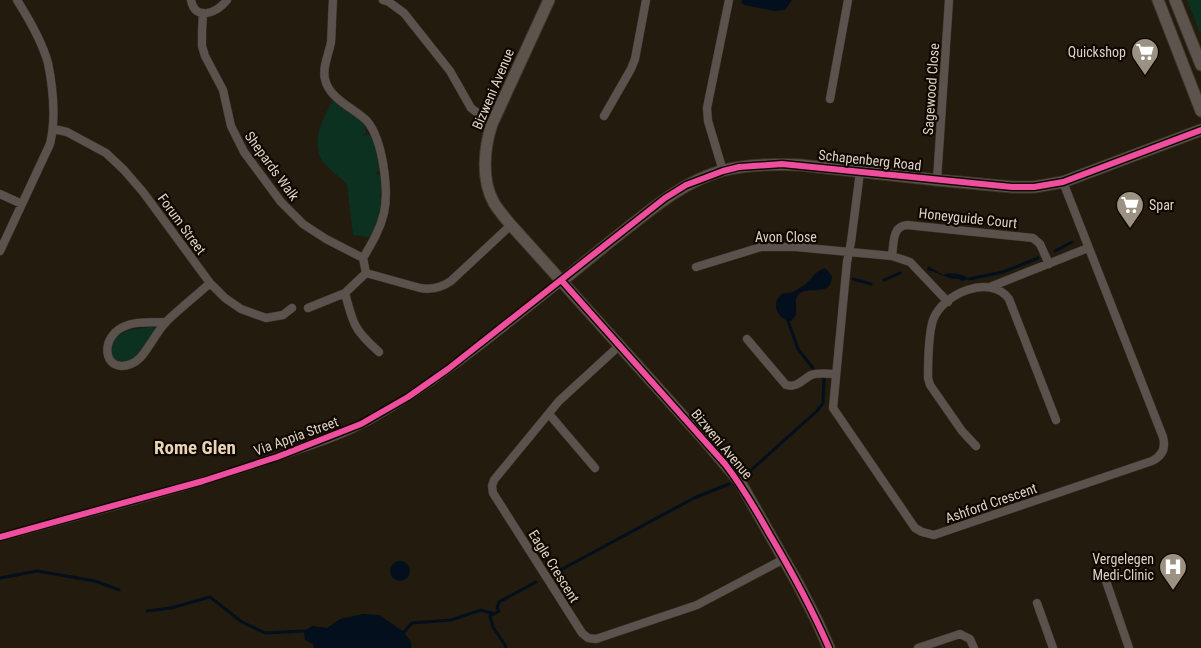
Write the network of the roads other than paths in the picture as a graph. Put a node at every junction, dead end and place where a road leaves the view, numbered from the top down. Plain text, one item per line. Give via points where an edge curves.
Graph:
1 (17, 0) edge
2 (191, 0) edge
3 (226, 0) edge
4 (332, 0) edge
5 (383, 0) edge
6 (549, 0) edge
7 (646, 0) edge
8 (719, 0) edge
9 (848, 0) edge
10 (949, 0) edge
11 (1158, 0) edge
12 (1175, 0) edge
13 (729, 1) edge
14 (203, 13) junction
15 (1201, 65) edge
16 (830, 99) dead end
17 (1201, 111) edge
18 (604, 116) dead end
19 (492, 124) junction
20 (54, 129) junction
21 (1201, 130) edge
22 (723, 171) junction
23 (860, 172) junction
24 (937, 180) junction
25 (1063, 182) junction
26 (0, 194) edge
27 (22, 204) junction
28 (511, 225) junction
29 (1088, 248) junction
30 (0, 252) edge
31 (849, 252) junction
32 (892, 256) junction
33 (363, 258) junction
34 (1049, 264) junction
35 (696, 267) dead end
36 (366, 273) junction
37 (562, 281) junction
38 (210, 283) junction
39 (990, 287) junction
40 (345, 293) junction
41 (948, 302) junction
42 (292, 308) dead end
43 (308, 308) dead end
44 (166, 322) junction
45 (747, 339) dead end
46 (620, 345) junction
47 (379, 352) dead end
48 (835, 374) junction
49 (549, 414) junction
50 (1056, 420) dead end
51 (976, 446) dead end
52 (594, 468) dead end
53 (0, 537) edge
54 (784, 559) junction
55 (1104, 578) dead end
56 (1037, 603) dead end
57 (829, 648) edge
58 (918, 648) edge
59 (974, 648) edge
60 (1053, 648) edge
61 (1129, 648) edge

1 - 20 street via 48,62
2 - 14 street via 192,5
3 - 14 street via 216,11
4 - 33 street via 331,42 324,70 325,80 335,96 368,123 375,134 385,184 384,211 378,232
5 - 19 street via 404,13 437,53 471,108
6 - 19 street, Bizweni Avenue
7 - 18 street via 635,59
8 - 13 street
9 - 16 street
10 - 24 street, Sagewood Close
11 - 17 street
12 - 15 street
13 - 22 street via 707,108
14 - 33 street, Shepards Walk via 205,56 223,90 231,126 244,152 297,219
19 - 28 street, Bizweni Avenue via 484,165 493,202
20 - 27 street
20 - 38 street, Forum Street via 67,132 112,158 143,192
21 - 25 street, Schapenberg Road
22 - 23 street, Schapenberg Road via 782,164
22 - 37 street, Schapenberg Road via 665,198
23 - 24 street, Schapenberg Road
23 - 31 street, Ashford Crescent
24 - 25 street, Schapenberg Road via 1019,187
25 - 29 street, Ashford Crescent
26 - 27 street
27 - 30 street
28 - 36 street via 451,281 440,287 420,288
28 - 37 street, Bizweni Avenue
29 - 34 street
29 - 48 street, Ashford Crescent via 1163,437 1163,449 1152,461 941,533 928,534 916,528 836,415 832,402
31 - 32 street, Avon Close
31 - 35 street, Avon Close via 761,247
31 - 48 street, Ashford Crescent
32 - 34 street, Honeyguide Court via 896,231 907,224 1033,238 1040,244
32 - 41 street, Avon Close via 910,262
33 - 36 street
34 - 39 street
36 - 40 street
37 - 46 street, Bizweni Avenue
37 - 53 street, Via Appia Street via 432,380 348,431 202,481
38 - 42 street, Forum Street via 225,298 255,315 275,317
38 - 44 street
39 - 41 street via 963,291
39 - 50 street via 1000,290 1009,299
40 - 43 street
40 - 47 street via 355,326
41 - 51 street via 933,320 928,378 962,431
44 - 44 street via 137,361 121,366 110,360 108,340 120,328 138,323
45 - 48 street via 786,385 795,386 818,373
46 - 49 street, Eagle Crescent
46 - 54 street, Bizweni Avenue via 735,476
49 - 52 street
49 - 54 street, Eagle Crescent via 494,480 492,490 584,636 600,638 689,608
54 - 57 street, Bizweni Avenue
55 - 61 street
56 - 60 street
58 - 59 street via 960,634 970,639

